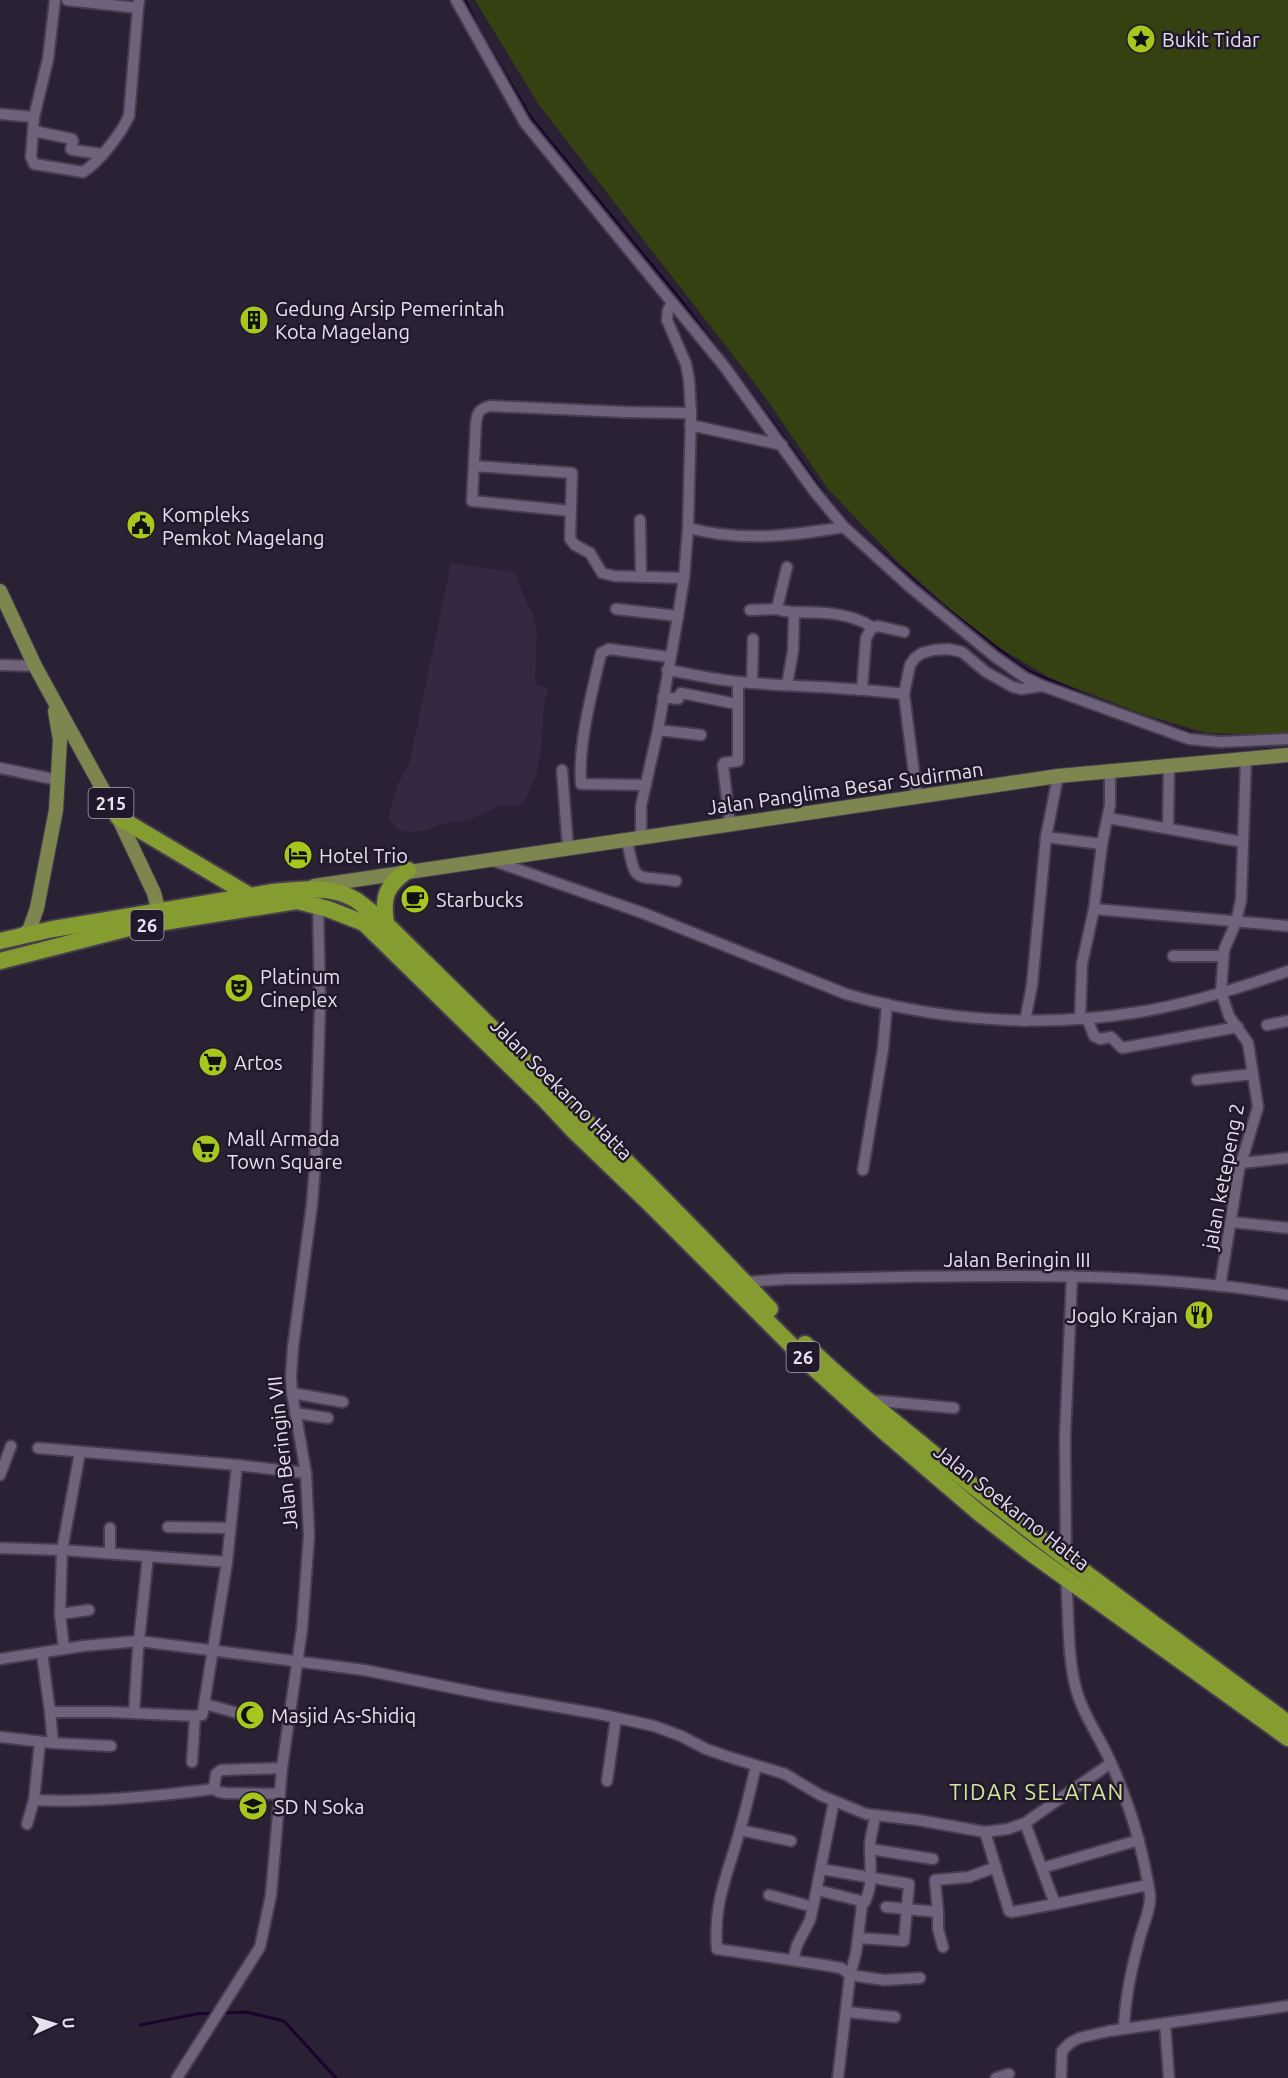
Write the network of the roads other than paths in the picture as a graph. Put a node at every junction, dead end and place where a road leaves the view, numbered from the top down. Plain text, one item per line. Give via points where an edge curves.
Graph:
1 (56, 0) edge
2 (67, 0) edge
3 (456, 0) edge
4 (138, 4) edge
5 (0, 114) edge
6 (34, 117) junction
7 (34, 131) junction
8 (102, 154) junction
9 (672, 303) junction
10 (691, 412) junction
11 (690, 425) junction
12 (782, 445) junction
13 (474, 466) junction
14 (571, 511) junction
15 (640, 520) dead end
16 (844, 527) junction
17 (688, 528) junction
18 (787, 567) dead end
19 (641, 577) junction
20 (684, 578) junction
21 (0, 591) edge
22 (616, 609) dead end
23 (778, 609) junction
24 (750, 610) dead end
25 (792, 612) junction
26 (678, 616) junction
27 (872, 627) junction
28 (904, 632) dead end
29 (753, 639) dead end
30 (669, 657) junction
31 (0, 664) edge
32 (35, 666) junction
33 (667, 670) junction
34 (738, 682) junction
35 (752, 683) junction
36 (787, 685) junction
37 (1043, 686) junction
38 (862, 689) junction
39 (904, 694) junction
40 (663, 697) junction
41 (53, 700) junction
42 (737, 704) junction
43 (658, 730) junction
44 (701, 735) dead end
45 (1288, 739) edge
46 (86, 754) junction
47 (1288, 755) edge
48 (1246, 760) junction
49 (1169, 765) junction
50 (0, 768) edge
51 (562, 770) dead end
52 (1110, 770) junction
53 (59, 773) junction
54 (1058, 776) junction
55 (646, 785) junction
56 (918, 797) junction
57 (118, 817) junction
58 (1108, 818) junction
59 (730, 825) junction
60 (1168, 828) junction
61 (1046, 837) junction
62 (634, 838) junction
63 (1243, 842) junction
64 (1102, 844) junction
65 (568, 848) junction
66 (488, 859) junction
67 (408, 870) junction
68 (371, 877) junction
69 (676, 881) dead end
70 (338, 892) junction
71 (249, 895) junction
72 (299, 895) junction
73 (319, 895) junction
74 (355, 900) junction
75 (37, 908) junction
76 (1094, 909) junction
77 (160, 916) junction
78 (1236, 922) junction
79 (364, 923) junction
80 (386, 924) junction
81 (1288, 926) edge
82 (40, 932) junction
83 (6, 940) edge
84 (68, 943) junction
85 (1173, 956) dead end
86 (1224, 956) junction
87 (0, 962) edge
88 (1288, 971) edge
89 (1221, 992) junction
90 (887, 1004) junction
91 (1083, 1019) junction
92 (1025, 1021) junction
93 (1288, 1021) edge
94 (1267, 1025) dead end
95 (1238, 1027) junction
96 (518, 1065) junction
97 (1253, 1074) junction
98 (1197, 1080) dead end
99 (1288, 1158) edge
100 (1241, 1163) junction
101 (863, 1170) dead end
102 (1231, 1222) junction
103 (1288, 1228) edge
104 (1072, 1276) junction
105 (737, 1283) junction
106 (1220, 1287) junction
107 (1288, 1295) edge
108 (292, 1393) junction
109 (869, 1400) junction
110 (343, 1402) dead end
111 (954, 1408) dead end
112 (295, 1413) junction
113 (328, 1418) dead end
114 (11, 1446) dead end
115 (38, 1448) dead end
116 (80, 1452) junction
117 (237, 1465) junction
118 (306, 1473) junction
119 (0, 1475) edge
120 (168, 1527) dead end
121 (110, 1528) dead end
122 (229, 1528) junction
123 (0, 1548) edge
124 (62, 1550) junction
125 (110, 1552) junction
126 (147, 1556) junction
127 (1066, 1560) junction
128 (227, 1562) junction
129 (1066, 1578) junction
130 (89, 1610) dead end
131 (60, 1614) junction
132 (138, 1645) junction
133 (64, 1648) junction
134 (214, 1655) junction
135 (43, 1656) junction
136 (0, 1659) edge
137 (298, 1661) junction
138 (205, 1704) junction
139 (50, 1712) junction
140 (134, 1713) junction
141 (241, 1714) dead end
142 (195, 1716) junction
143 (616, 1718) junction
144 (1288, 1724) edge
145 (0, 1737) edge
146 (1288, 1738) edge
147 (40, 1742) junction
148 (53, 1743) junction
149 (111, 1746) dead end
150 (192, 1762) dead end
151 (1111, 1763) junction
152 (756, 1766) junction
153 (282, 1768) junction
154 (607, 1781) dead end
155 (214, 1789) junction
156 (280, 1794) junction
157 (34, 1800) junction
158 (834, 1801) junction
159 (875, 1816) junction
160 (1025, 1822) junction
161 (27, 1824) dead end
162 (740, 1830) junction
163 (985, 1832) junction
164 (1139, 1840) junction
165 (791, 1841) dead end
166 (870, 1849) junction
167 (933, 1859) dead end
168 (996, 1867) junction
169 (1042, 1868) junction
170 (821, 1869) junction
171 (870, 1878) junction
172 (1148, 1885) junction
173 (817, 1890) junction
174 (768, 1895) dead end
175 (865, 1902) junction
176 (1055, 1904) junction
177 (813, 1907) junction
178 (886, 1907) dead end
179 (908, 1909) junction
180 (938, 1912) junction
181 (858, 1938) junction
182 (943, 1947) dead end
183 (793, 1960) junction
184 (850, 1975) junction
185 (920, 1978) dead end
186 (1288, 2006) edge
187 (847, 2012) junction
188 (895, 2017) dead end
189 (1165, 2023) junction
190 (1124, 2027) junction
191 (1009, 2074) dead end
192 (177, 2078) edge
193 (838, 2078) edge
194 (996, 2078) edge
195 (1062, 2078) edge
196 (1169, 2078) edge

1 - 6 street via 48,59
2 - 4 street
3 - 9 street via 525,123
4 - 8 street via 129,116
5 - 6 street
6 - 7 street
7 - 8 street via 72,139 73,150
7 - 8 street via 34,165 83,172
9 - 10 street via 667,320 686,363
9 - 12 street
10 - 11 street
10 - 13 street via 490,406 482,408 476,418
11 - 12 street
11 - 17 street
12 - 16 street
13 - 14 street via 472,501
13 - 14 street via 572,473
14 - 19 street via 570,538 590,553 602,573
15 - 19 street
16 - 17 street via 759,538
16 - 37 street via 971,638 1016,672
17 - 20 street
18 - 23 street
19 - 20 street
20 - 26 street
21 - 32 main road, 215
22 - 26 street
23 - 24 street
23 - 25 street
25 - 27 street via 845,616
25 - 36 street via 793,651
26 - 30 street
27 - 28 street
27 - 38 street via 866,638
29 - 35 street
30 - 33 street
30 - 55 street via 602,651 590,700 581,784
31 - 32 street
32 - 41 main road, 215
33 - 34 street
33 - 40 street
34 - 35 street
34 - 42 street
35 - 36 street
36 - 38 street
37 - 39 street via 1013,687 962,652 948,649 922,653 910,665
37 - 45 street via 1189,739
38 - 39 street
39 - 56 street
40 - 42 street via 678,699 682,693
40 - 43 street
41 - 46 main road, 215
41 - 53 main road, 215 via 60,740
42 - 59 street via 738,761 723,765
43 - 44 street
43 - 55 street
46 - 53 main road via 69,755
46 - 57 main road, 215
47 - 48 main road, Jalan Panglima Besar Sudirman
48 - 49 main road, Jalan Panglima Besar Sudirman
48 - 63 street, jalan ketepeng 2
49 - 52 main road, Jalan Panglima Besar Sudirman
49 - 60 street
50 - 53 street
51 - 65 street
52 - 54 main road, Jalan Panglima Besar Sudirman
52 - 58 street
53 - 75 main road, 215
54 - 56 main road, Jalan Panglima Besar Sudirman
54 - 61 street
55 - 62 street
56 - 59 main road, Jalan Panglima Besar Sudirman
57 - 71 highway, 215
57 - 77 main road, 215 via 154,893
58 - 60 street
58 - 64 street
59 - 62 main road, Jalan Panglima Besar Sudirman
60 - 63 street
61 - 64 street
61 - 92 street
62 - 65 main road, Jalan Panglima Besar Sudirman
62 - 69 street via 632,868 636,874
63 - 78 street, jalan ketepeng 2 via 1241,900
64 - 76 street
65 - 66 main road, Jalan Panglima Besar Sudirman
66 - 67 main road, Jalan Panglima Besar Sudirman
66 - 90 street via 643,913 846,994
67 - 68 main road, Jalan Panglima Besar Sudirman
67 - 80 highway via 388,890
68 - 70 main road
68 - 73 main road
68 - 74 main road
70 - 73 highway, 26
70 - 74 highway, 26
71 - 72 highway, 26
71 - 77 highway, 26
72 - 73 highway, 26
72 - 77 highway, 26
73 - 79 highway, 26
73 - 108 street, Jalan Beringin VII via 315,1166 292,1354
74 - 79 main road via 354,908
74 - 80 highway, 26
75 - 82 main road
75 - 83 main road, 215 via 26,933
76 - 78 street
76 - 91 street via 1082,964
77 - 82 highway, 26
77 - 84 highway, 26
78 - 81 street
78 - 86 street, jalan ketepeng 2
79 - 96 highway, Jalan Soekarno Hatta / 26
80 - 96 highway, Jalan Soekarno Hatta / 26
82 - 83 highway, 26
82 - 84 main road via 48,941
84 - 87 highway, 26
85 - 86 street
86 - 89 street, jalan ketepeng 2
88 - 89 street
89 - 91 street via 1163,1008
89 - 95 street, jalan ketepeng 2 via 1226,1010
90 - 92 street
90 - 101 street
91 - 92 street
91 - 95 street via 1094,1036 1111,1037 1122,1048
93 - 94 street
95 - 97 street, jalan ketepeng 2 via 1248,1043
96 - 105 highway, Jalan Soekarno Hatta / 26 via 653,1187
97 - 98 street
97 - 100 street, jalan ketepeng 2 via 1258,1112
99 - 100 street
100 - 102 street, jalan ketepeng 2
102 - 103 street
102 - 106 street, jalan ketepeng 2
104 - 105 street, Jalan Beringin III
104 - 106 street, Jalan Beringin III
104 - 127 street via 1065,1436
105 - 109 highway, Jalan Soekarno Hatta / 26
105 - 129 highway, Jalan Soekarno Hatta / 26 via 813,1368 978,1512
106 - 107 street, Jalan Beringin III
108 - 110 street
108 - 112 street, Jalan Beringin VII
109 - 111 street
109 - 127 highway, Jalan Soekarno Hatta / 26
112 - 113 street
112 - 118 street, Jalan Beringin VII
114 - 119 street
115 - 116 street
116 - 117 street
116 - 124 street
117 - 118 street
117 - 122 street
118 - 137 street, Jalan Beringin VII via 309,1536
120 - 122 street
121 - 125 street
122 - 128 street
123 - 124 street
124 - 125 street
124 - 131 street
125 - 126 street
126 - 128 street
126 - 132 street
127 - 144 highway, Jalan Soekarno Hatta / 26
128 - 134 street
129 - 146 highway, Jalan Soekarno Hatta / 26
129 - 151 street via 1077,1693
130 - 131 street
131 - 133 street
132 - 133 street
132 - 134 street
132 - 140 street
133 - 135 street
134 - 137 street
134 - 138 street
135 - 136 street
135 - 139 street
137 - 143 street
137 - 153 street, Jalan Beringin VII
138 - 141 street
138 - 142 street via 202,1715
139 - 140 street
139 - 148 street
140 - 142 street
142 - 150 street
143 - 152 street via 654,1726
143 - 154 street
145 - 147 street
147 - 148 street
147 - 157 street
148 - 149 street
151 - 160 street
151 - 164 street
152 - 158 street via 785,1774
152 - 162 street
153 - 155 street via 221,1770 216,1774
153 - 156 street, Jalan Beringin VII
155 - 156 street via 221,1793
155 - 157 street via 123,1798
156 - 192 street, Jalan Beringin VII via 275,1860 262,1941
157 - 161 street
158 - 159 street
158 - 170 street
159 - 163 street
159 - 166 street
160 - 163 street
160 - 169 street
162 - 165 street
162 - 183 street via 718,1903 717,1949
163 - 168 street
164 - 169 street
164 - 172 street
166 - 167 street
166 - 171 street
168 - 176 street via 1010,1912
168 - 180 street via 969,1877 935,1880
169 - 176 street
170 - 171 street
170 - 173 street
171 - 175 street
171 - 179 street via 909,1884
172 - 176 street
172 - 190 street via 1150,1903 1137,1947
173 - 175 street
173 - 177 street
174 - 177 street
175 - 181 street
177 - 183 street
178 - 179 street
179 - 180 street
179 - 181 street via 906,1938 902,1942
180 - 182 street
181 - 184 street
183 - 184 street via 841,1968
184 - 185 street via 884,1980
184 - 187 street
186 - 189 street
187 - 188 street
187 - 193 street
189 - 190 street
189 - 196 street
190 - 195 street via 1070,2043 1062,2054
191 - 194 street

